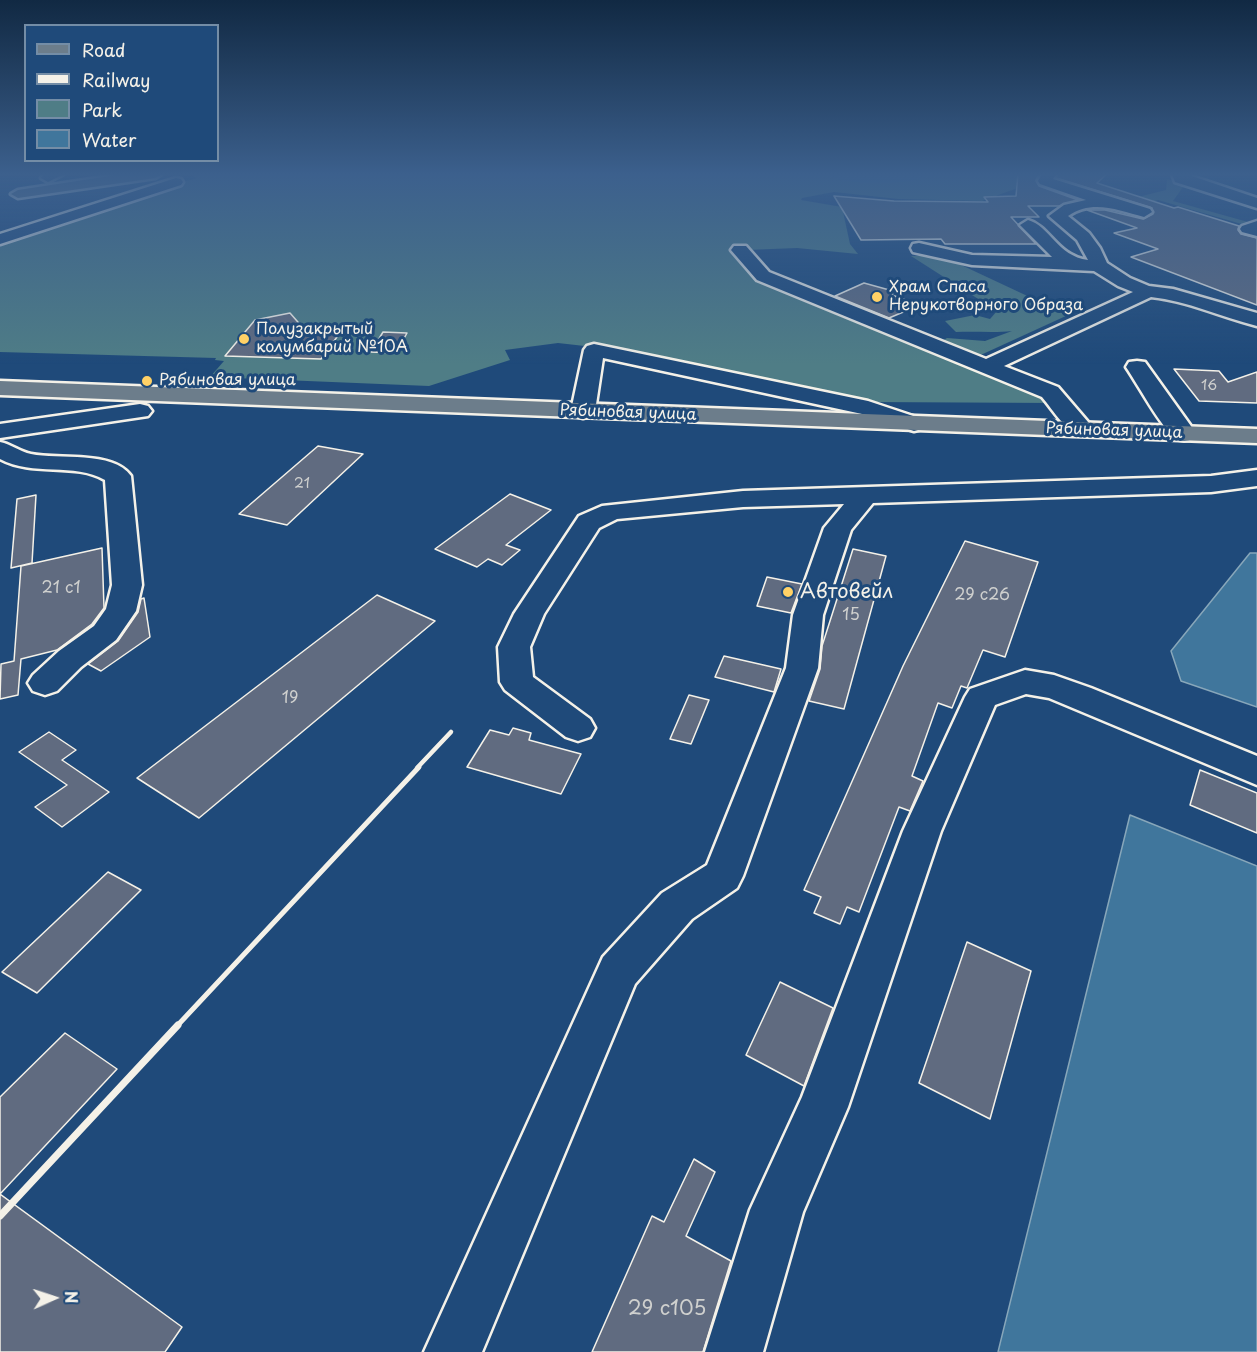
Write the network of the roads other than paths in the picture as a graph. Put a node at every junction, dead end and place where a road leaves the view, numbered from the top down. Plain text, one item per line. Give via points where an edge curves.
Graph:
1 (1040, 237) edge
2 (1086, 237) edge
3 (920, 248) dead end
4 (740, 250) dead end
5 (1071, 263) junction
6 (1099, 266) junction
7 (1144, 293) junction
8 (1183, 315) dead end
9 (1257, 320) edge
10 (987, 366) junction
11 (1137, 368) dead end
12 (0, 388) edge
13 (0, 406) edge
14 (140, 411) junction
15 (584, 411) junction
16 (914, 424) junction
17 (1082, 429) junction
18 (0, 431) edge
19 (1185, 434) junction
20 (1257, 436) edge
21 (0, 449) edge
22 (1257, 451) edge
23 (1257, 478) edge
24 (865, 496) junction
25 (45, 683) dead end
26 (578, 728) dead end
27 (1257, 771) edge
28 (453, 1352) edge
29 (734, 1352) edge

1 - 5 lane
2 - 6 lane
3 - 5 lane via 972,260
4 - 10 lane via 763,276
5 - 6 lane
6 - 7 lane
7 - 8 lane
7 - 9 lane via 1166,293
7 - 10 lane
10 - 17 lane via 1050,392
11 - 19 lane
12 - 15 main road, Рябиновая улица
13 - 14 main road, Рябиновая улица
14 - 18 lane
14 - 22 main road, Рябиновая улица
15 - 16 main road, Рябиновая улица
15 - 16 lane via 594,350 868,408
16 - 17 main road, Рябиновая улица
17 - 19 main road, Рябиновая улица
19 - 20 main road, Рябиновая улица
21 - 25 lane via 10,457 39,464 93,466 118,476 127,585 121,611 105,633
23 - 24 lane via 1211,484
24 - 26 lane via 669,505 611,512 589,522 529,614 514,647 517,682
24 - 28 lane via 838,528 808,615 802,668 723,876 677,906 619,971
27 - 29 lane via 1054,687 1025,682 982,697 922,831 823,1107 777,1210

